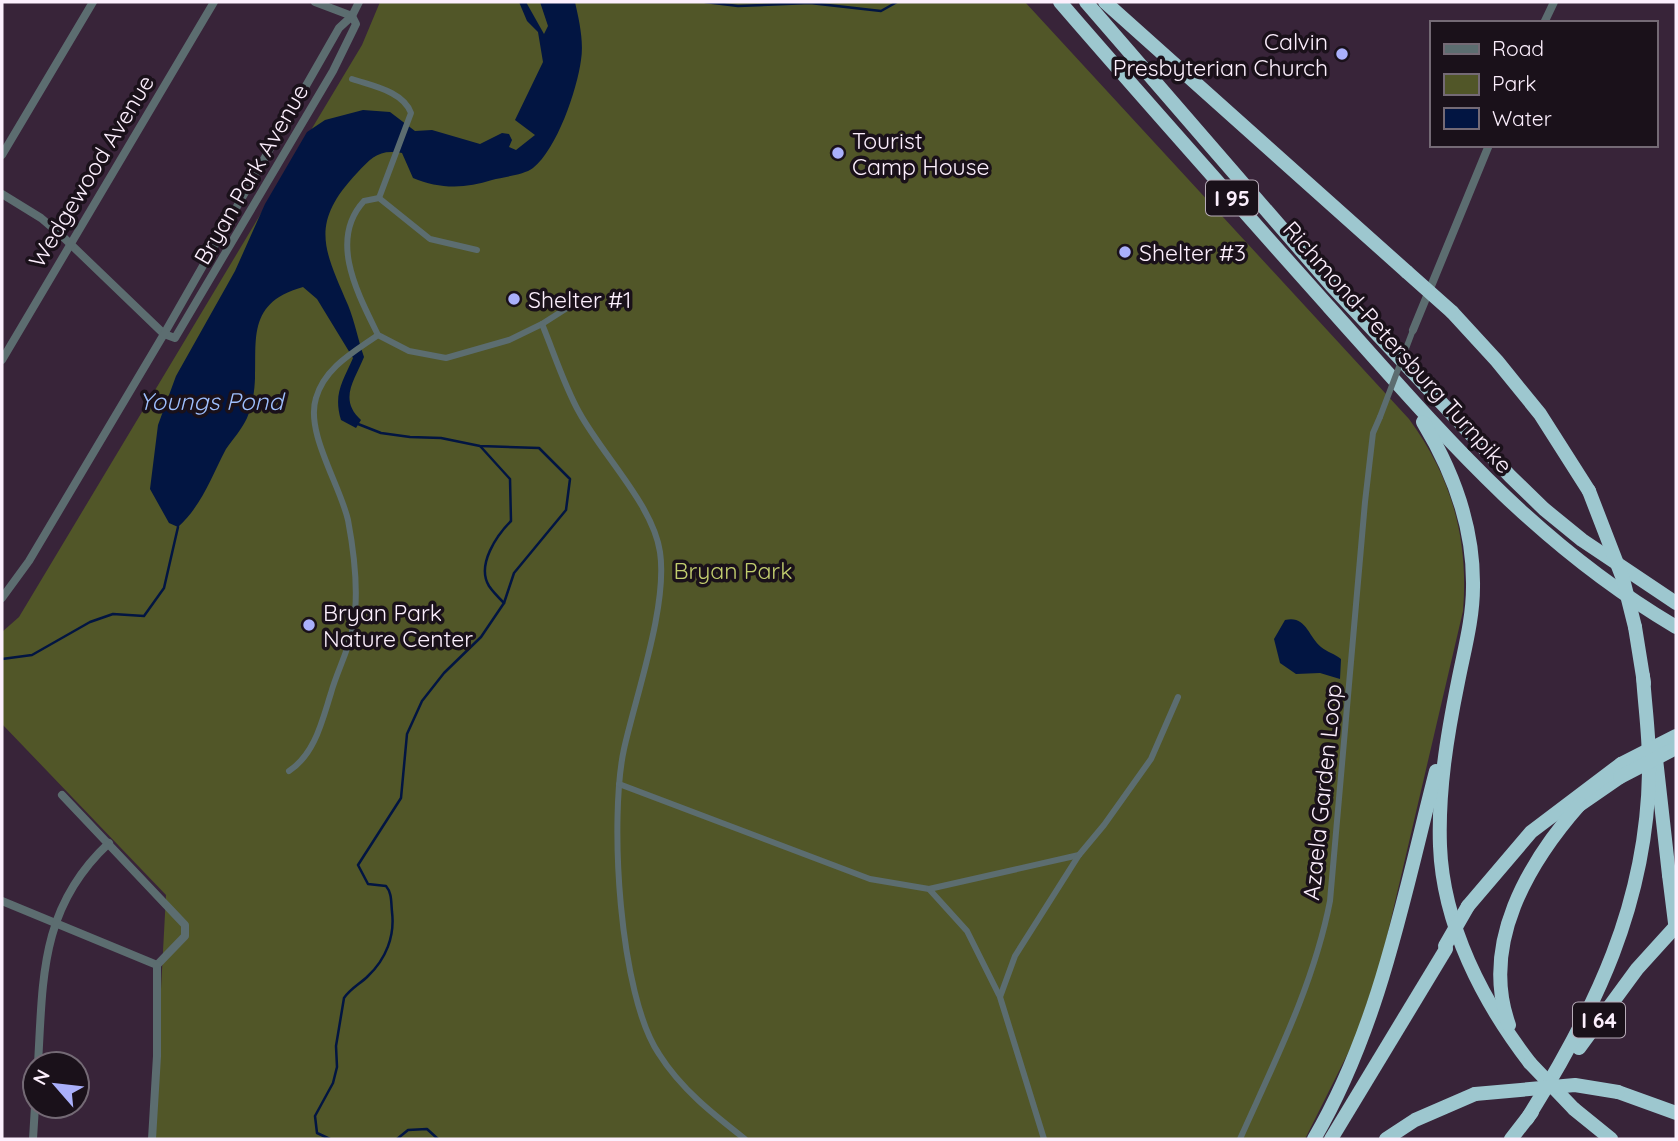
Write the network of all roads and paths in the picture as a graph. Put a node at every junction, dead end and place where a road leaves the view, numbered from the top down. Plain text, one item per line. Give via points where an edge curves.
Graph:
1 (93, 2) edge
2 (214, 2) edge
3 (315, 2) edge
4 (359, 2) edge
5 (1060, 2) edge
6 (1086, 2) edge
7 (1105, 2) edge
8 (1554, 2) edge
9 (352, 16) junction
10 (1545, 21) edge
11 (352, 79) dead end
12 (1488, 147) edge
13 (2, 155) edge
14 (2, 194) edge
15 (379, 198) junction
16 (70, 244) junction
17 (477, 250) dead end
18 (578, 301) dead end
19 (542, 324) junction
20 (1413, 330) joint
21 (164, 334) junction
22 (378, 335) junction
23 (2, 360) edge
24 (1406, 393) junction
25 (2, 598) edge
26 (1676, 603) edge
27 (1676, 628) edge
28 (1643, 676) junction
29 (1455, 695) junction
30 (1178, 697) dead end
31 (1676, 736) edge
32 (1676, 748) edge
33 (289, 771) dead end
34 (1620, 771) junction
35 (619, 784) junction
36 (62, 795) dead end
37 (1580, 804) junction
38 (109, 843) junction
39 (1079, 855) junction
40 (929, 889) junction
41 (2, 901) edge
42 (1469, 910) junction
43 (55, 924) junction
44 (1676, 929) edge
45 (157, 965) junction
46 (1000, 996) junction
47 (1517, 1046) junction
48 (39, 1050) edge
49 (1676, 1113) edge
50 (1527, 1119) junction
51 (34, 1120) edge
52 (33, 1139) edge
53 (152, 1139) edge
54 (745, 1139) edge
55 (1044, 1139) edge
56 (1240, 1139) edge
57 (1314, 1139) edge
58 (1331, 1139) edge
59 (1385, 1139) edge
60 (1511, 1139) edge
61 (1611, 1139) edge

1 - 13 street
2 - 16 street, Wedgewood Avenue
3 - 9 street
4 - 9 street, Bryan Park Avenue
5 - 24 highway, Richmond-Petersburg Turnpike / I 95
6 - 26 highway, Richmond-Petersburg Turnpike / I 95 via 1331,285 1501,466 1582,540
7 - 28 highway, bridge via 1452,312 1540,414 1588,491 1623,579
8 - 10 street
9 - 21 street, Bryan Park Avenue via 339,28
9 - 21 street, Bryan Park Avenue via 356,24 333,71 186,325 175,338
11 - 15 street via 397,96 411,113
12 - 20 street
14 - 16 street via 41,218
15 - 17 street via 430,239
15 - 22 street via 358,207 345,242 348,262
16 - 21 street
16 - 23 street, Wedgewood Avenue
18 - 19 street
19 - 22 street via 509,340 446,358 409,352
19 - 35 street via 578,410 652,521 660,550 662,588
20 - 56 street, Azaela Garden Loop, bridge via 1373,433 1323,937
21 - 25 street, Bryan Park Avenue via 29,561
22 - 33 street via 347,356 315,399 314,418 348,522 355,604 353,628 320,729 301,763
24 - 27 highway, Richmond-Petersburg Turnpike / I 95 via 1472,466 1549,539 1628,599
24 - 29 highway via 1455,481 1470,548 1473,587
28 - 44 highway, bridge
28 - 50 highway via 1649,772 1633,889 1605,981 1570,1051
29 - 47 highway via 1441,790 1443,880 1475,979
29 - 57 highway via 1384,974 1351,1065
30 - 39 street via 1151,759
31 - 34 highway, bridge
32 - 34 highway, bridge
34 - 37 highway
34 - 42 highway via 1531,832
35 - 40 street via 870,879
35 - 54 street via 620,902 646,1027 658,1053 689,1092
36 - 38 street
37 - 42 highway via 1544,832
37 - 47 highway via 1535,862 1507,931 1500,982
38 - 43 street via 90,865
38 - 45 street via 185,925 185,936
39 - 40 street
39 - 46 street via 1016,956
40 - 46 street via 967,931
41 - 43 street
42 - 58 highway, bridge
43 - 45 street
43 - 48 street via 42,981
44 - 50 highway, I 64 via 1637,969
45 - 53 street
46 - 55 street
47 - 61 highway, bridge via 1574,1109
49 - 59 highway, bridge via 1618,1092 1575,1085 1475,1094 1415,1120
50 - 60 highway, I 64
51 - 52 street

